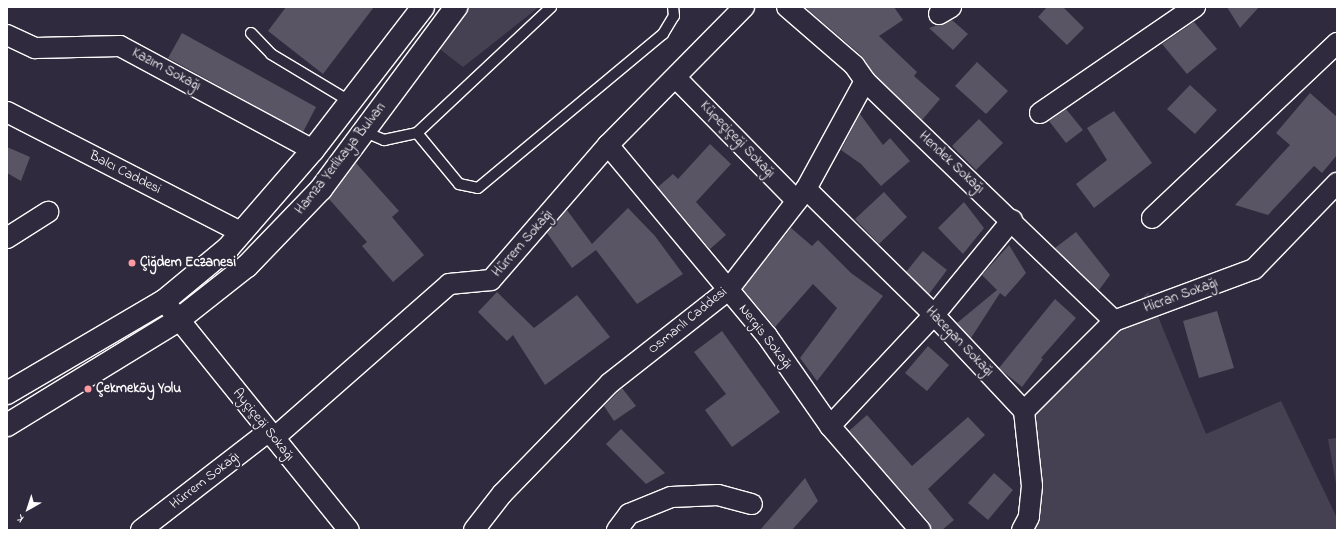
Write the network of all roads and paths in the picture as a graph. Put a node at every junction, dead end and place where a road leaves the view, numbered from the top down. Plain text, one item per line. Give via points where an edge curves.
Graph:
1 (424, 7) edge
2 (456, 7) edge
3 (551, 7) edge
4 (673, 7) edge
5 (744, 7) edge
6 (787, 7) edge
7 (1195, 7) edge
8 (252, 33) dead end
9 (7, 35) edge
10 (1337, 43) edge
11 (677, 78) junction
12 (865, 81) junction
13 (351, 102) junction
14 (7, 112) edge
15 (1040, 113) dead end
16 (365, 132) junction
17 (417, 133) junction
18 (608, 145) junction
19 (314, 150) junction
20 (1337, 182) edge
21 (801, 195) junction
22 (48, 212) dead end
23 (1152, 218) dead end
24 (1012, 220) junction
25 (242, 233) junction
26 (7, 238) edge
27 (728, 290) junction
28 (164, 301) junction
29 (934, 316) junction
30 (177, 321) junction
31 (1114, 321) junction
32 (7, 393) edge
33 (1024, 411) junction
34 (7, 425) edge
35 (830, 426) junction
36 (271, 435) junction
37 (752, 504) dead end
38 (343, 528) edge
39 (142, 530) edge
40 (474, 530) edge
41 (617, 530) edge
42 (920, 530) edge
43 (1022, 530) edge

1 - 13 main road, Hamza Yerlikaya Bulvarı
2 - 16 main road, Hamza Yerlikaya Bulvarı
3 - 17 lane
4 - 17 lane via 674,16 663,34 478,188 459,184
5 - 11 street, Hürrem Sokağı
6 - 12 street, Hendek Sokağı via 854,65
7 - 15 street
8 - 13 lane via 271,54
9 - 19 street, Kazım Sokağı via 35,48 120,46
10 - 23 street
11 - 18 street, Hürrem Sokağı
11 - 21 street, Küpeçiçeği Sokağı
12 - 21 street, Osmanlı Caddesi
12 - 24 street, Hendek Sokağı
13 - 19 main road, Hamza Yerlikaya Bulvarı
14 - 25 street, Balcı Caddesi
16 - 17 lane via 384,140
16 - 30 main road, Hamza Yerlikaya Bulvarı via 296,216 247,266
18 - 27 street, Nergis Sokağı
18 - 36 street, Hürrem Sokağı via 491,280 449,284
19 - 25 main road, Hamza Yerlikaya Bulvarı
20 - 31 street, Hicran Sokağı via 1254,269
21 - 27 street, Osmanlı Caddesi
21 - 29 street, Hacegan Sokağı
22 - 26 street
24 - 29 street
24 - 31 street, Hendek Sokağı
25 - 28 main road, Hamza Yerlikaya Bulvarı
27 - 35 street, Nergis Sokağı via 767,336
27 - 40 street, Osmanlı Caddesi via 610,383 502,494
28 - 30 street, Ayçiçeği Sokağı
28 - 32 main road, Hamza Yerlikaya Bulvarı
29 - 33 street, Hacegan Sokağı
29 - 35 street
30 - 34 main road, Hamza Yerlikaya Bulvarı
30 - 36 street, Ayçiçeği Sokağı
31 - 33 street, Hicran Sokağı
33 - 43 street via 1032,486 1029,517
35 - 42 street, Nergis Sokağı
36 - 38 street, Ayçiçeği Sokağı
36 - 39 street, Hürrem Sokağı
37 - 41 street via 718,495 671,497 629,514

